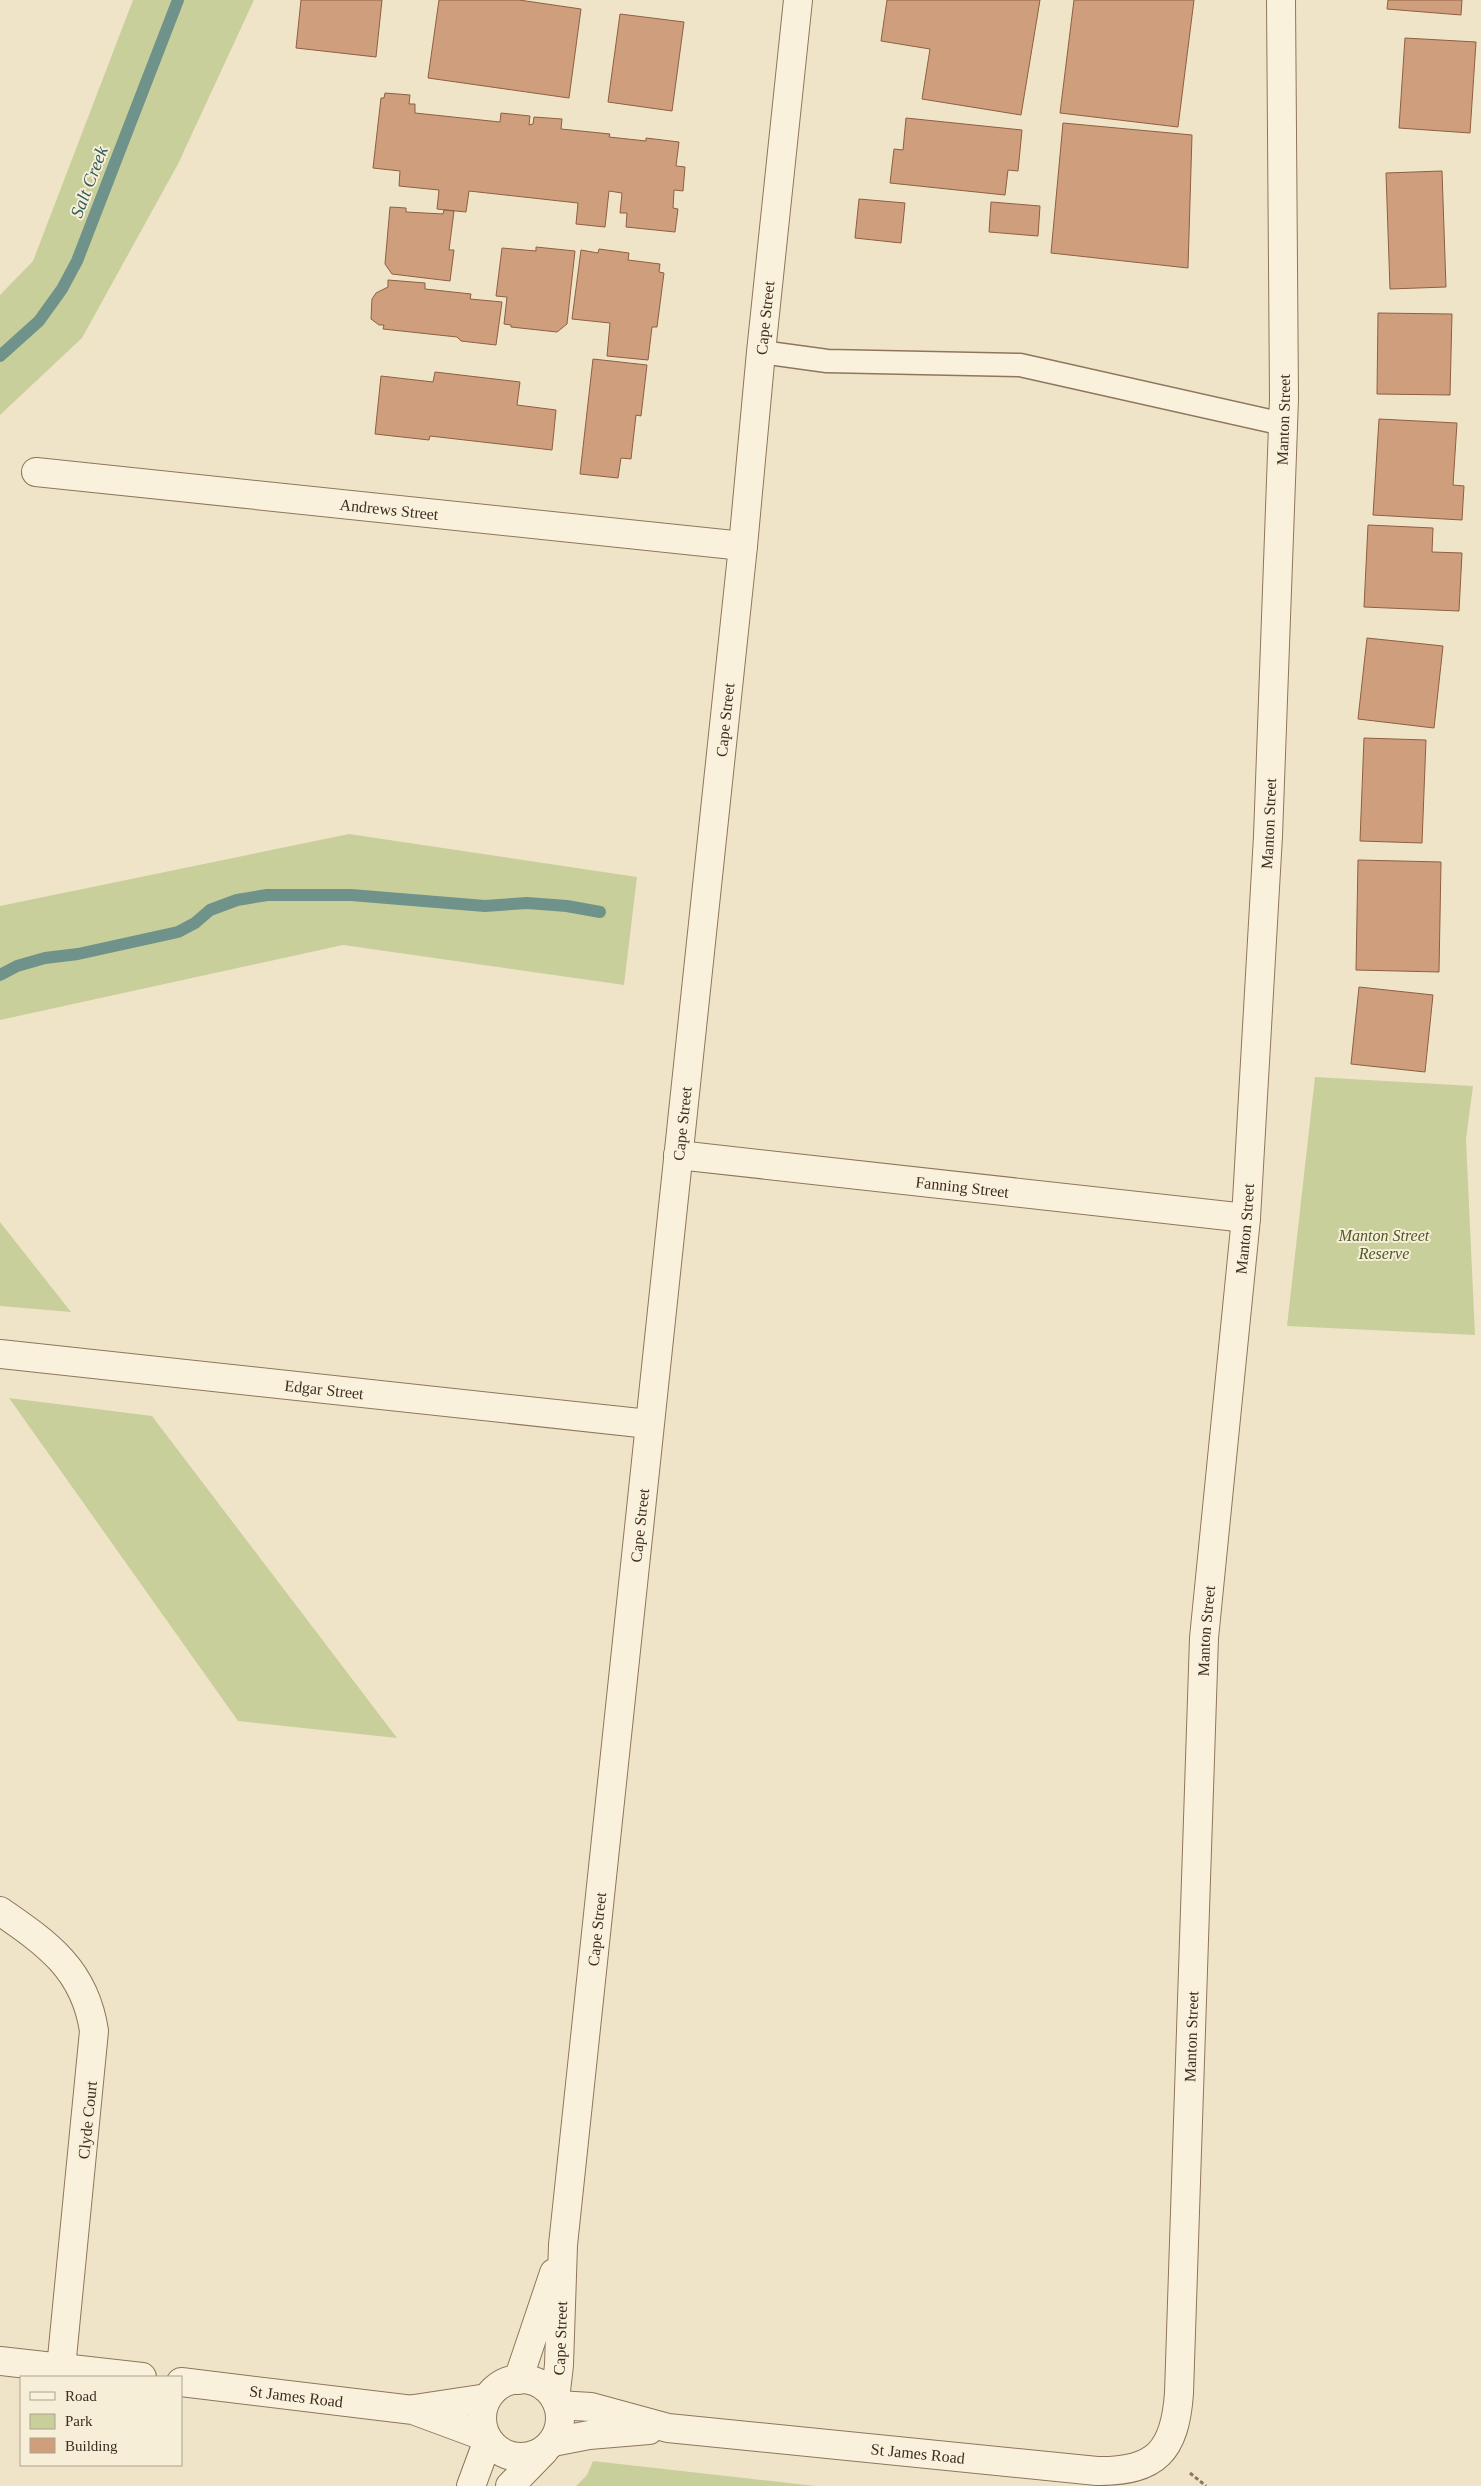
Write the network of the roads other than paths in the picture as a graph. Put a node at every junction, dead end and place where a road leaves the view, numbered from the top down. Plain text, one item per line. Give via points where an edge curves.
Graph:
1 (798, 0) edge
2 (1281, 0) edge
3 (761, 352) junction
4 (1283, 424) junction
5 (36, 472) dead end
6 (743, 546) junction
7 (678, 1155) junction
8 (1246, 1218) junction
9 (0, 1354) edge
10 (649, 1424) junction
11 (0, 1911) edge
12 (563, 2245) junction
13 (0, 2361) edge
14 (61, 2368) junction
15 (133, 2376) edge
16 (518, 2380) junction
17 (182, 2382) edge
18 (487, 2398) junction
19 (556, 2402) junction
20 (413, 2410) junction
21 (668, 2428) junction
22 (487, 2438) junction
23 (549, 2446) junction
24 (1162, 2453) joint
25 (470, 2486) edge
26 (510, 2486) edge

1 - 3 street, Cape Street
2 - 4 street, Manton Street
3 - 4 lane via 827,361 1020,365
3 - 6 street, Cape Street
4 - 8 street, Manton Street via 1268,836
5 - 6 street, Andrews Street
6 - 7 street, Cape Street
7 - 8 street, Fanning Street
7 - 10 street, Cape Street
8 - 24 street, Manton Street via 1204,1638 1179,2393 1175,2425
9 - 10 street, Edgar Street
10 - 12 street, Cape Street
11 - 14 street, Clyde Court via 37,1936 64,1963 82,1986 91,2008 94,2031
12 - 16 street, Cape Street
12 - 19 street, Cape Street
13 - 14 street
14 - 15 street
16 - 18 street via 500,2385
16 - 19 street via 539,2384
17 - 20 street, St James Road
18 - 20 street, St James Road
18 - 22 street via 482,2417
19 - 21 street, St James Road
19 - 23 street via 558,2430
20 - 22 street, St James Road
21 - 23 street, St James Road via 589,2435
21 - 24 street, St James Road via 1097,2471 1136,2468
22 - 23 street via 497,2449 520,2458
22 - 25 street
23 - 26 street

